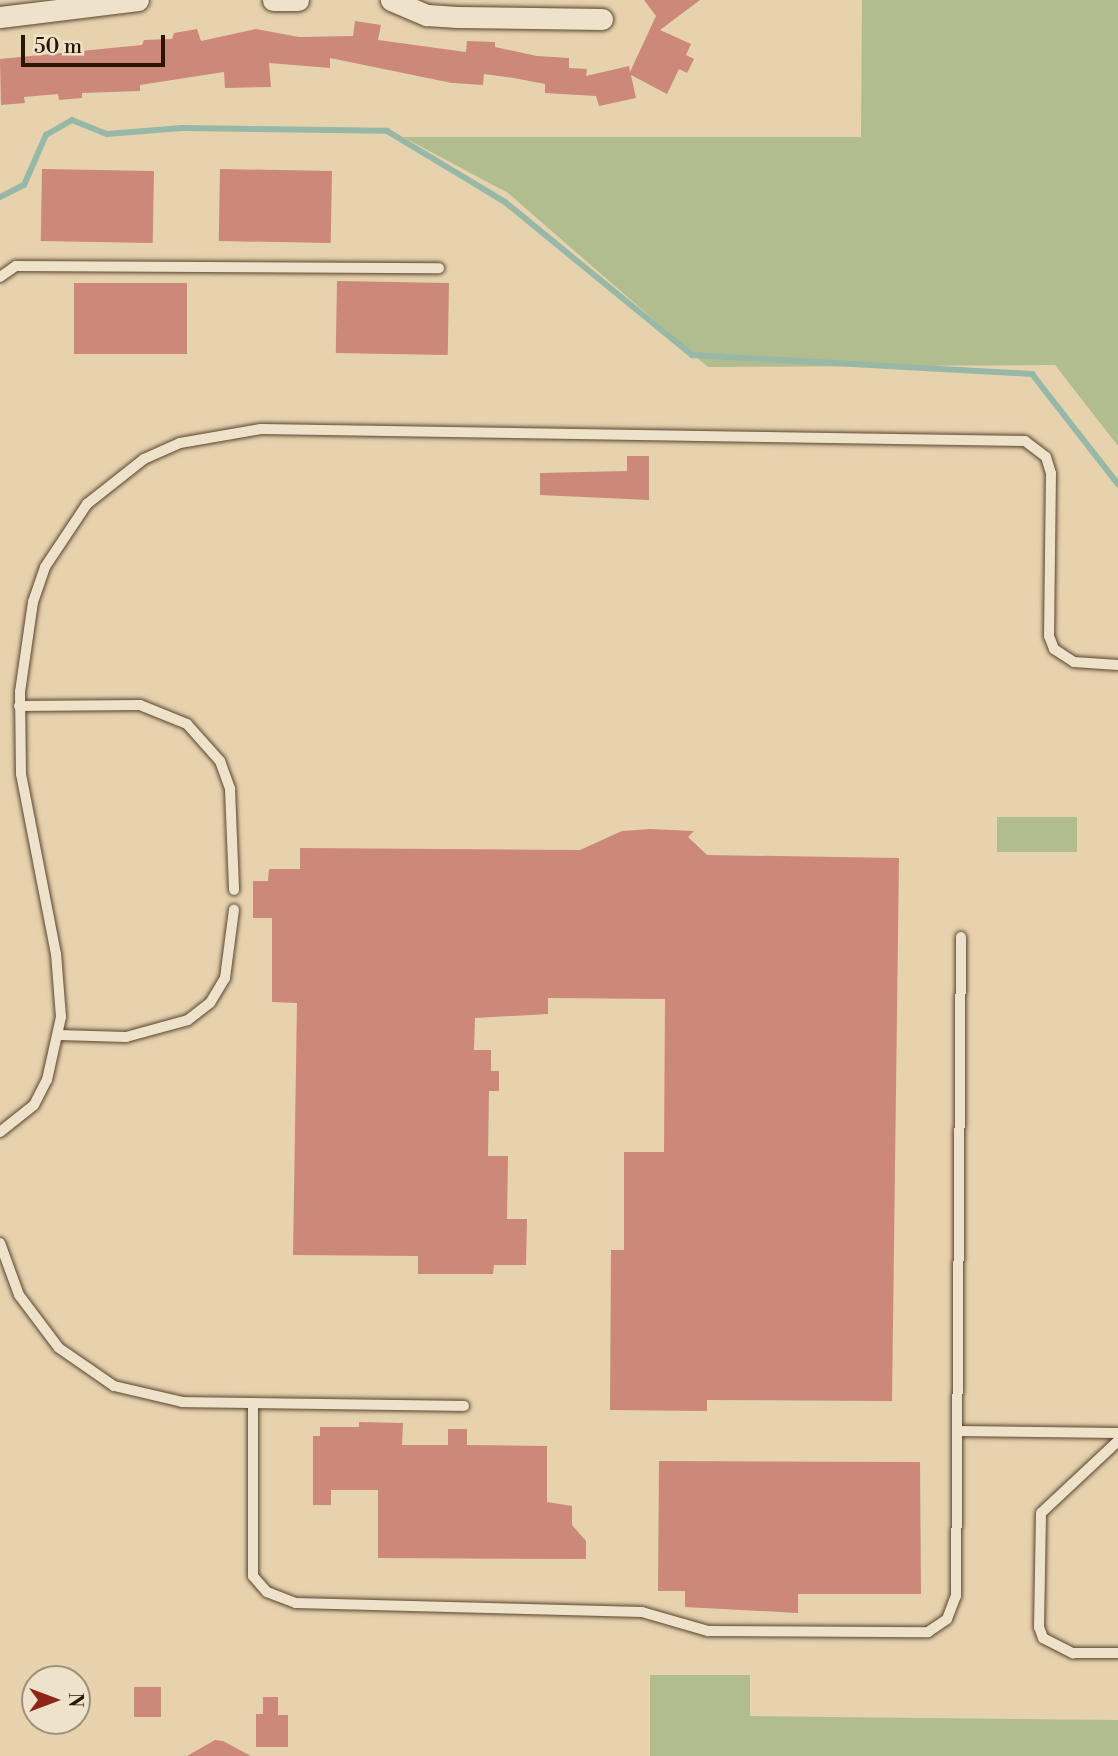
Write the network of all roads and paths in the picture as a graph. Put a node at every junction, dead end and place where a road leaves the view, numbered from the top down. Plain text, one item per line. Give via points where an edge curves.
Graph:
1 (138, 0) edge
2 (273, 0) edge
3 (298, 0) edge
4 (391, 0) edge
5 (0, 17) edge
6 (602, 19) dead end
7 (439, 268) dead end
8 (0, 277) edge
9 (1118, 664) edge
10 (19, 706) junction
11 (234, 890) dead end
12 (234, 910) dead end
13 (961, 937) dead end
14 (59, 1035) junction
15 (0, 1132) edge
16 (0, 1244) edge
17 (253, 1403) junction
18 (464, 1406) dead end
19 (958, 1431) junction
20 (1118, 1433) edge
21 (1118, 1441) edge
22 (1118, 1653) edge

1 - 5 street
2 - 3 street
4 - 6 street via 427,15
7 - 8 lane via 16,266
9 - 10 lane via 1074,662 1054,649 1049,636 1051,473 1046,457 1025,441 261,429 180,443 133,467 86,504 45,567 33,602
10 - 11 lane via 92,703 164,710 205,739 230,789
10 - 14 lane via 24,796 61,995
12 - 14 lane via 225,978 210,1003 188,1020 126,1037
13 - 19 lane
14 - 15 lane via 47,1080 34,1105
16 - 17 lane via 19,1296 59,1348 114,1386 181,1402
17 - 18 lane
17 - 19 lane via 253,1576 267,1592 325,1606 642,1612 708,1631 928,1632 947,1619 957,1596
19 - 20 lane
21 - 22 lane via 1041,1513 1039,1627 1043,1638 1073,1653

